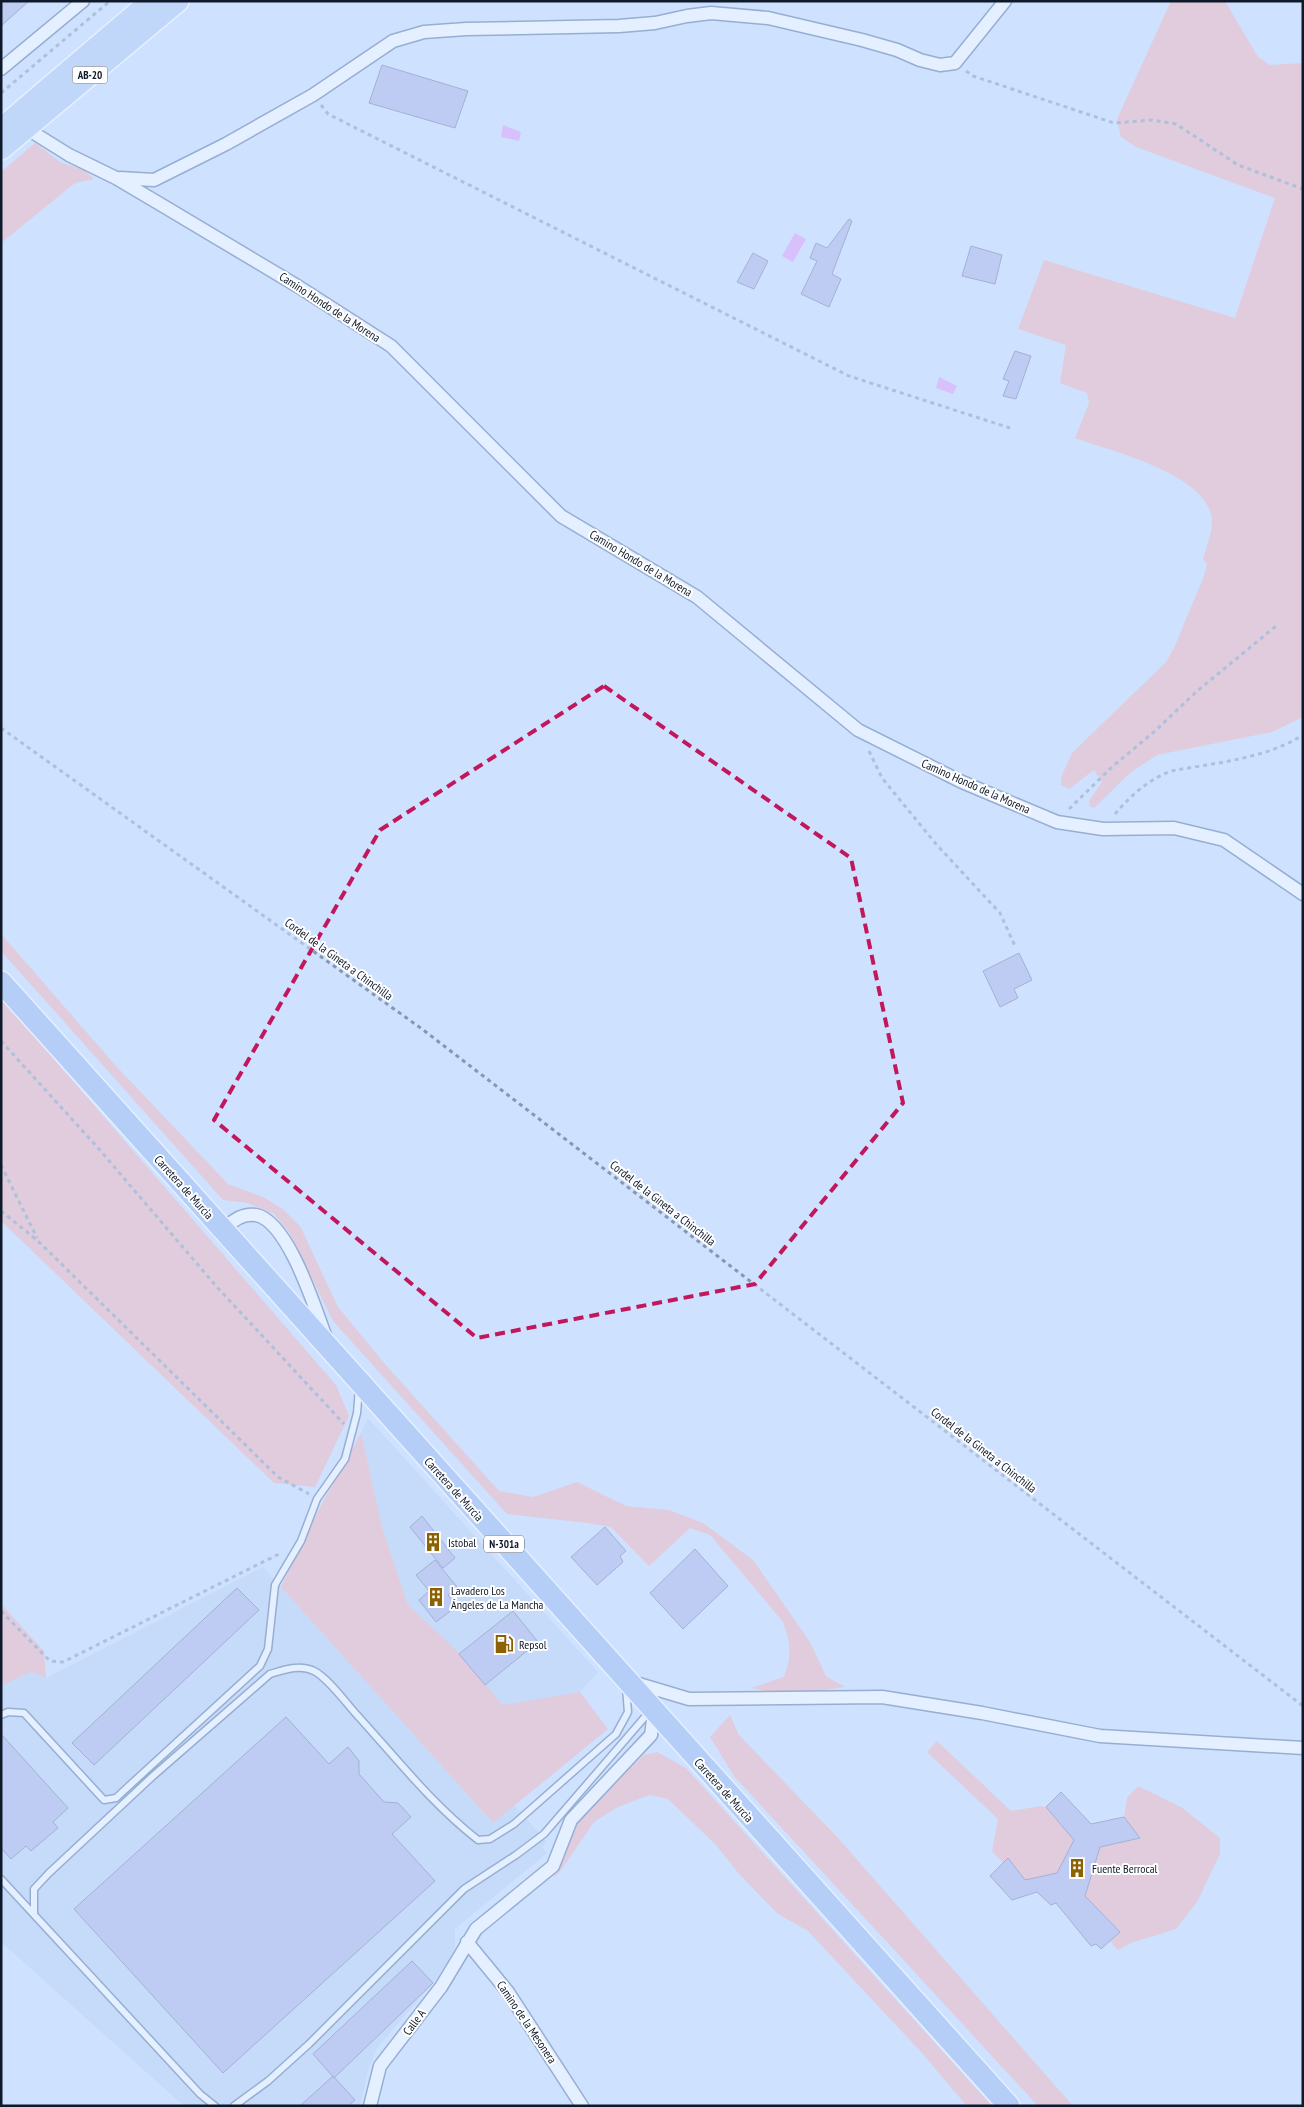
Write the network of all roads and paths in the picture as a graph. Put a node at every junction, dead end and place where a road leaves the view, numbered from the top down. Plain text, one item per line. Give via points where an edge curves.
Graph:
1 (83, 1) edge
2 (110, 1) edge
3 (151, 1) edge
4 (178, 1) edge
5 (1005, 1) edge
6 (955, 64) junction
7 (1, 69) edge
8 (1, 92) edge
9 (312, 95) junction
10 (28, 126) junction
11 (1, 129) edge
12 (1, 149) edge
13 (116, 178) junction
14 (1303, 190) edge
15 (1010, 428) dead end
16 (1276, 626) dead end
17 (1, 728) edge
18 (858, 730) junction
19 (1303, 735) edge
20 (1057, 822) junction
21 (1104, 829) junction
22 (1303, 894) edge
23 (1016, 946) dead end
24 (1, 982) edge
25 (1, 1041) edge
26 (1, 1165) edge
27 (1, 1211) edge
28 (223, 1230) junction
29 (38, 1241) junction
30 (330, 1350) junction
31 (359, 1382) junction
32 (352, 1433) junction
33 (317, 1499) junction
34 (301, 1541) junction
35 (1, 1611) edge
36 (625, 1680) junction
37 (1303, 1706) edge
38 (653, 1711) junction
39 (1, 1715) edge
40 (1303, 1748) edge
41 (1, 1880) edge
42 (34, 1914) junction
43 (467, 1942) junction
44 (215, 2106) edge
45 (234, 2106) edge
46 (370, 2106) edge
47 (582, 2106) edge
48 (1009, 2106) edge

1 - 7 street
2 - 8 path
3 - 11 main road, AB-20
4 - 10 main road, AB-20
5 - 6 street
6 - 9 street via 940,65 862,40 786,22 711,14 628,25 466,29 410,35 393,41
6 - 14 path via 973,76 1114,123 1152,120 1176,124 1238,165
9 - 13 street via 154,180
9 - 15 path via 328,114 849,376
10 - 12 main road, AB-20
10 - 13 street, Camino Hondo de la Morena via 69,155
13 - 18 street, Camino Hondo de la Morena via 391,346 561,516 696,597
16 - 20 path via 1112,767
17 - 37 path, Cordel de la Gineta a Chinchilla via 422,1029
18 - 20 street, Camino Hondo de la Morena via 962,782
18 - 23 path via 882,778 936,844 1000,913
19 - 21 path via 1262,753 1160,776 1132,794
20 - 21 street, Camino Hondo de la Morena
21 - 22 street, Camino Hondo de la Morena via 1174,828 1224,840
24 - 28 highway, Carretera de Murcia / N-301a
25 - 32 path via 216,1286
26 - 29 path
27 - 29 path
28 - 30 highway, Carretera de Murcia / N-301a
28 - 30 street via 238,1217 257,1215 271,1223 288,1245
29 - 33 path via 278,1477
30 - 31 highway, Carretera de Murcia / N-301a
31 - 32 lane
31 - 36 highway, Carretera de Murcia / N-301a
32 - 33 lane via 346,1459
33 - 34 lane
34 - 35 path via 62,1662 50,1661
34 - 39 lane via 275,1586 268,1650 260,1666 116,1798 104,1800 24,1713
36 - 38 highway, Carretera de Murcia / N-301a
36 - 40 street via 689,1699 882,1697 1100,1736
36 - 42 lane via 628,1712 616,1734 514,1824 490,1839 478,1840 423,1791 314,1671 292,1667 270,1674 160,1770 50,1873 34,1890
38 - 43 street, Calle A via 651,1735 572,1820 554,1866 476,1929
38 - 45 lane via 544,1834 464,1889 308,2044
38 - 48 highway, Carretera de Murcia / N-301a
41 - 42 lane
42 - 44 lane via 200,2094
43 - 46 street, Calle A via 441,1987 380,2066
43 - 47 street, Camino de la Mesonera via 508,1992

